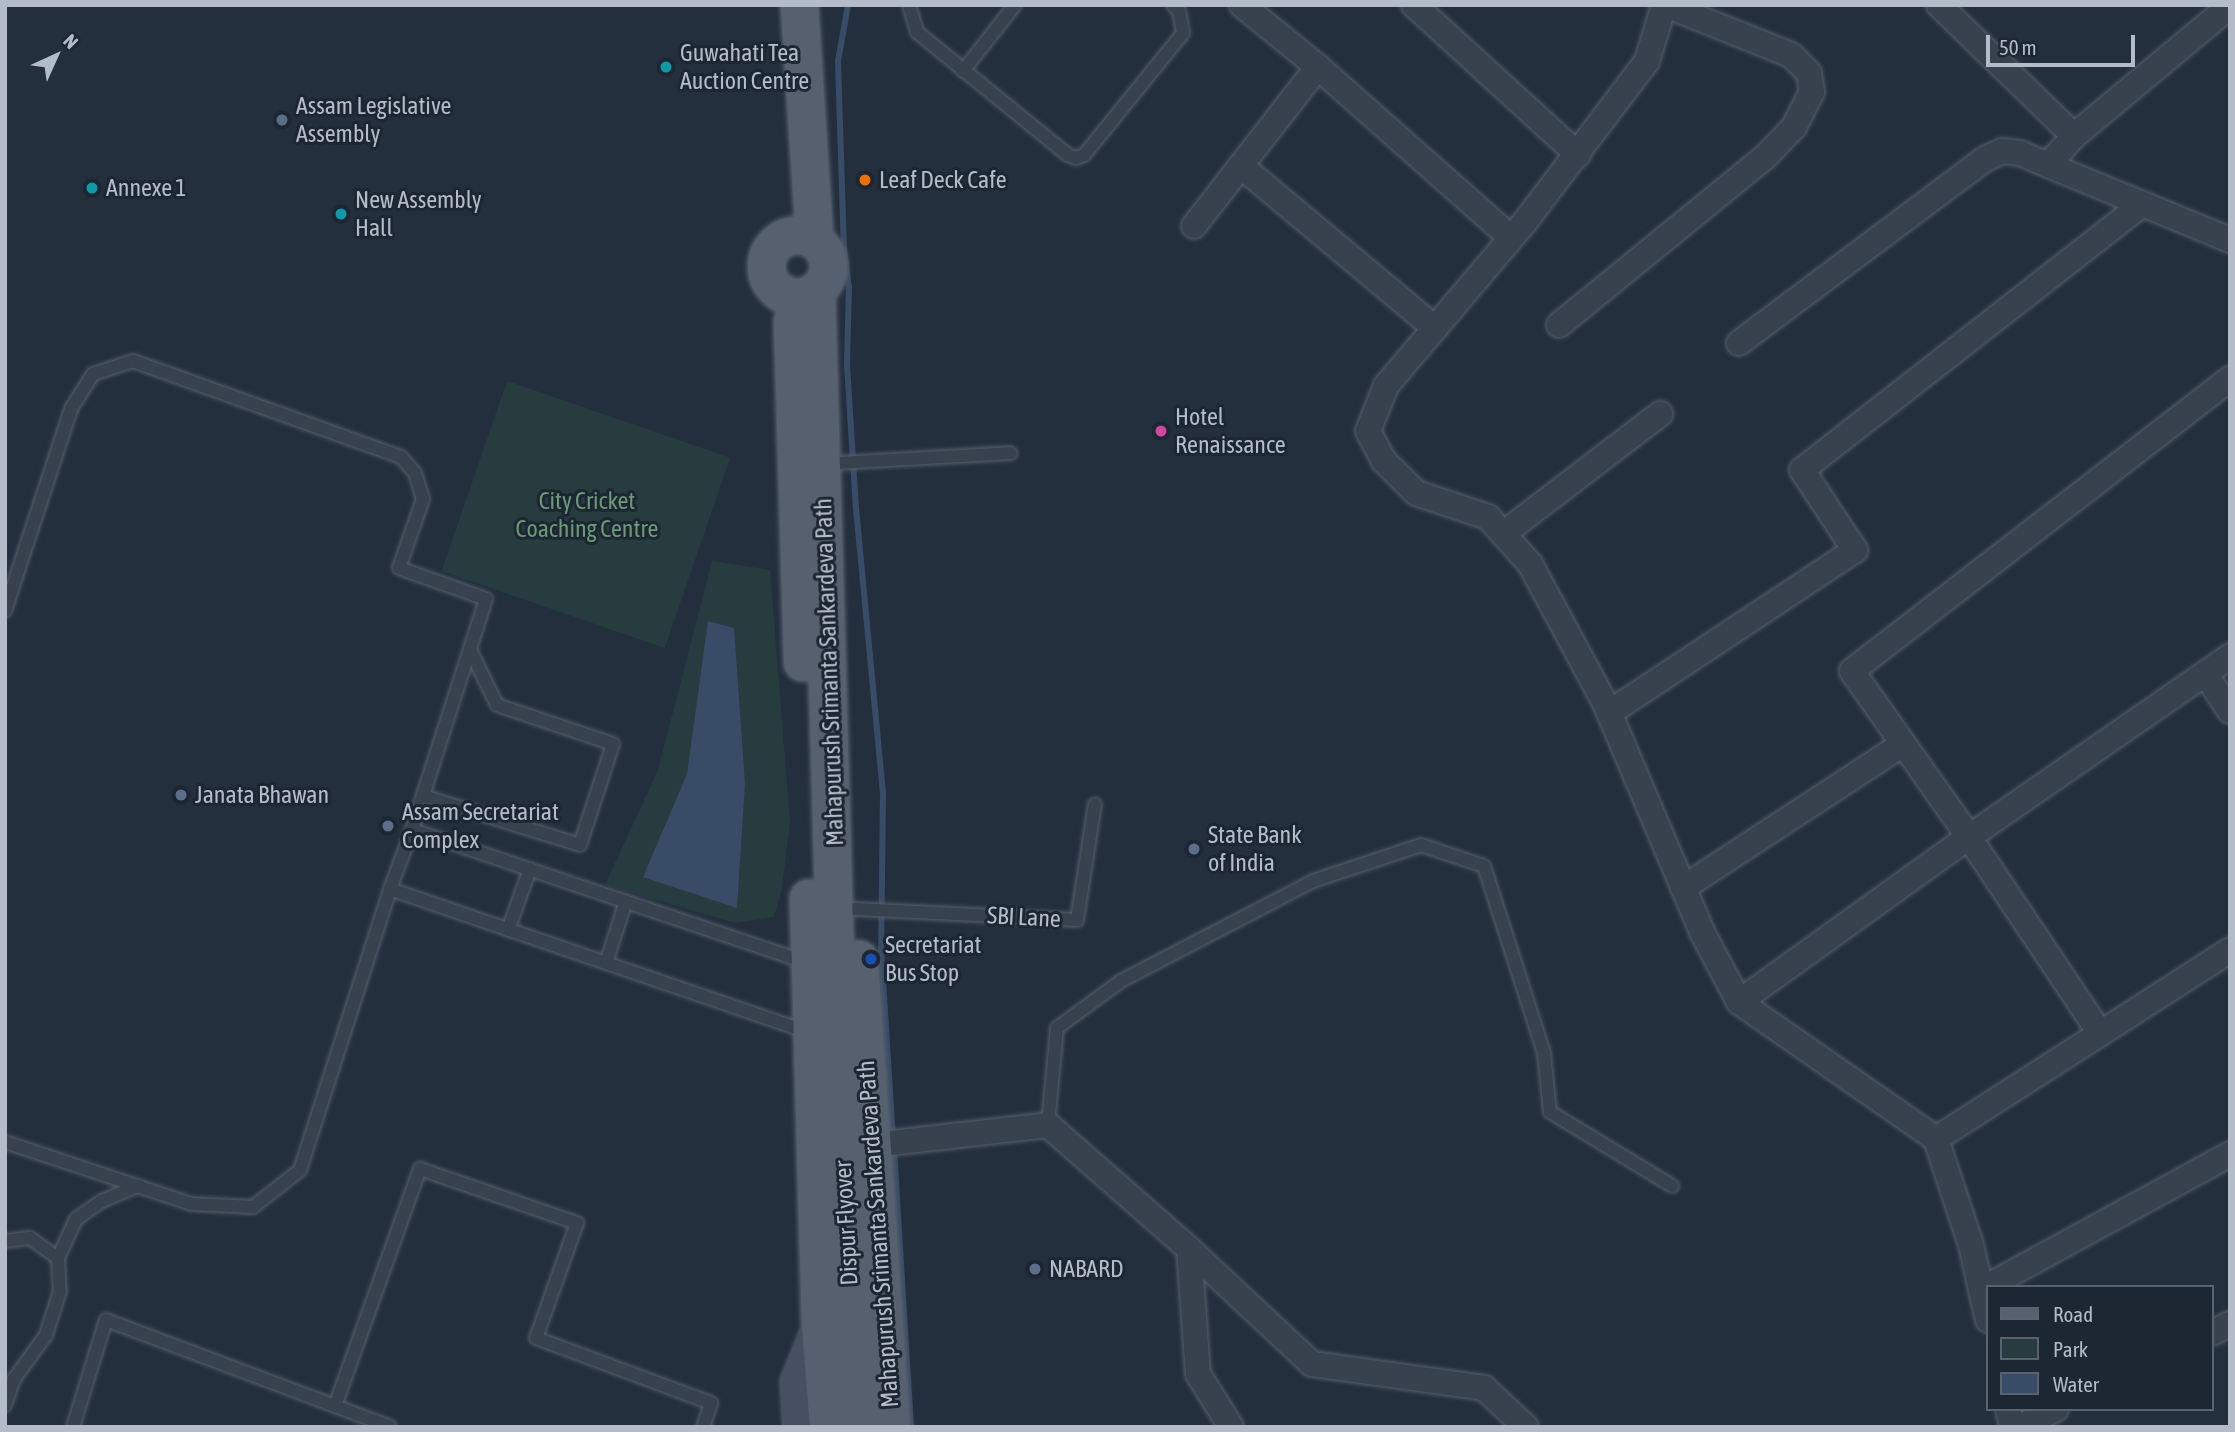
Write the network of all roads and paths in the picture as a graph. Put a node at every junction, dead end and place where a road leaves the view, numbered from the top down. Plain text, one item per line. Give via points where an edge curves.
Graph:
1 (775, 5) edge
2 (799, 5) edge
3 (909, 5) edge
4 (1015, 5) edge
5 (1173, 5) edge
6 (1242, 5) edge
7 (1414, 5) edge
8 (1665, 5) edge
9 (1939, 5) edge
10 (2230, 6) edge
11 (1318, 67) junction
12 (963, 71) junction
13 (2074, 136) junction
14 (1578, 155) junction
15 (2048, 165) junction
16 (1241, 166) junction
17 (2143, 204) junction
18 (1194, 226) dead end
19 (801, 238) junction
20 (1511, 238) junction
21 (2230, 240) edge
22 (804, 293) junction
23 (1559, 325) dead end
24 (1435, 328) junction
25 (1739, 343) dead end
26 (2230, 379) edge
27 (1660, 414) dead end
28 (1011, 453) dead end
29 (831, 463) junction
30 (1503, 534) junction
31 (5, 611) edge
32 (470, 650) junction
33 (2230, 656) edge
34 (2206, 675) junction
35 (2230, 710) edge
36 (1609, 713) junction
37 (1903, 744) junction
38 (423, 796) junction
39 (1094, 804) dead end
40 (412, 830) junction
41 (1969, 837) junction
42 (831, 851) junction
43 (530, 869) junction
44 (1683, 888) junction
45 (390, 889) junction
46 (626, 901) junction
47 (864, 909) junction
48 (508, 930) junction
49 (2230, 950) edge
50 (606, 963) junction
51 (809, 964) junction
52 (1739, 1002) junction
53 (2100, 1033) junction
54 (825, 1035) junction
55 (1048, 1125) junction
56 (1936, 1139) junction
57 (5, 1142) edge
58 (887, 1143) junction
59 (2230, 1154) edge
60 (138, 1186) junction
61 (1672, 1186) dead end
62 (5, 1241) edge
63 (1189, 1249) junction
64 (58, 1258) junction
65 (1991, 1285) edge
66 (1986, 1288) edge
67 (1982, 1290) junction
68 (1986, 1310) edge
69 (2230, 1324) edge
70 (821, 1326) junction
71 (2214, 1332) edge
72 (5, 1405) edge
73 (335, 1406) junction
74 (2052, 1411) edge
75 (73, 1427) edge
76 (389, 1427) edge
77 (703, 1427) edge
78 (800, 1427) edge
79 (828, 1427) edge
80 (859, 1427) edge
81 (891, 1427) edge
82 (1231, 1427) edge
83 (1526, 1427) edge
84 (2020, 1427) edge

1 - 19 main road
2 - 19 main road
3 - 12 lane via 917,32
4 - 12 lane
5 - 12 lane via 1179,11 1183,33 1084,155 1076,158
6 - 11 street
7 - 14 street
8 - 14 street via 1647,61
8 - 23 street via 1791,55 1809,73 1812,92 1794,127 1766,156
9 - 13 street
10 - 13 street
11 - 16 street
11 - 20 street
13 - 15 street
14 - 20 street
15 - 17 street
15 - 25 street via 2020,152 2003,151 1985,159
16 - 18 street
16 - 24 street
17 - 21 street
17 - 36 street via 1802,470 1855,550
19 - 22 main road via 825,252 828,262 823,282
19 - 22 main road via 776,243 769,251 766,272 777,289
20 - 24 street
22 - 29 main road, Mahapurush Srimanta Sankardeva Path
22 - 51 main road, Mahapurush Srimanta Sankardeva Path
24 - 30 street via 1386,386 1368,431 1384,461 1416,493 1488,517
26 - 37 street via 1852,671
27 - 30 street
28 - 29 lane
29 - 42 main road, Mahapurush Srimanta Sankardeva Path
30 - 36 street via 1530,564
31 - 32 lane via 71,409 93,374 133,361 401,457 415,473 423,499 399,568 486,599
32 - 38 lane
32 - 38 lane via 497,705 613,744 580,845
33 - 34 street
34 - 35 street
34 - 41 street
36 - 44 street
37 - 41 street
37 - 44 street
38 - 40 lane
39 - 47 lane, SBI Lane via 1076,920
40 - 43 lane
40 - 45 lane
41 - 52 street
41 - 53 street
42 - 47 main road, Mahapurush Srimanta Sankardeva Path
42 - 54 main road, Dispur Flyover
43 - 46 lane
43 - 48 lane
44 - 52 street
45 - 48 lane
45 - 60 lane via 300,1170 253,1207 191,1204
46 - 50 lane
46 - 51 lane
47 - 58 main road, Mahapurush Srimanta Sankardeva Path
48 - 50 lane
49 - 53 street
50 - 54 lane
51 - 54 main road, Mahapurush Srimanta Sankardeva Path
52 - 56 street
53 - 56 street
54 - 70 main road, Mahapurush Srimanta Sankardeva Path
54 - 80 main road, Dispur Flyover via 846,1227
55 - 58 street
55 - 61 lane via 1057,1028 1121,981 1313,881 1421,845 1484,866 1544,1053 1550,1112
55 - 63 street
56 - 67 street
57 - 60 lane
58 - 81 main road, Mahapurush Srimanta Sankardeva Path
59 - 65 street
60 - 64 lane via 102,1201 76,1219
62 - 64 lane via 30,1238
63 - 82 street via 1198,1374
63 - 83 street via 1312,1364 1484,1388
64 - 72 lane via 60,1291 46,1335 14,1379
66 - 67 street
67 - 68 street
69 - 71 street
70 - 78 main road via 797,1382
70 - 79 main road, Mahapurush Srimanta Sankardeva Path
73 - 75 lane via 106,1320
73 - 76 lane
73 - 77 lane via 420,1169 577,1223 536,1338 711,1403
74 - 84 street

